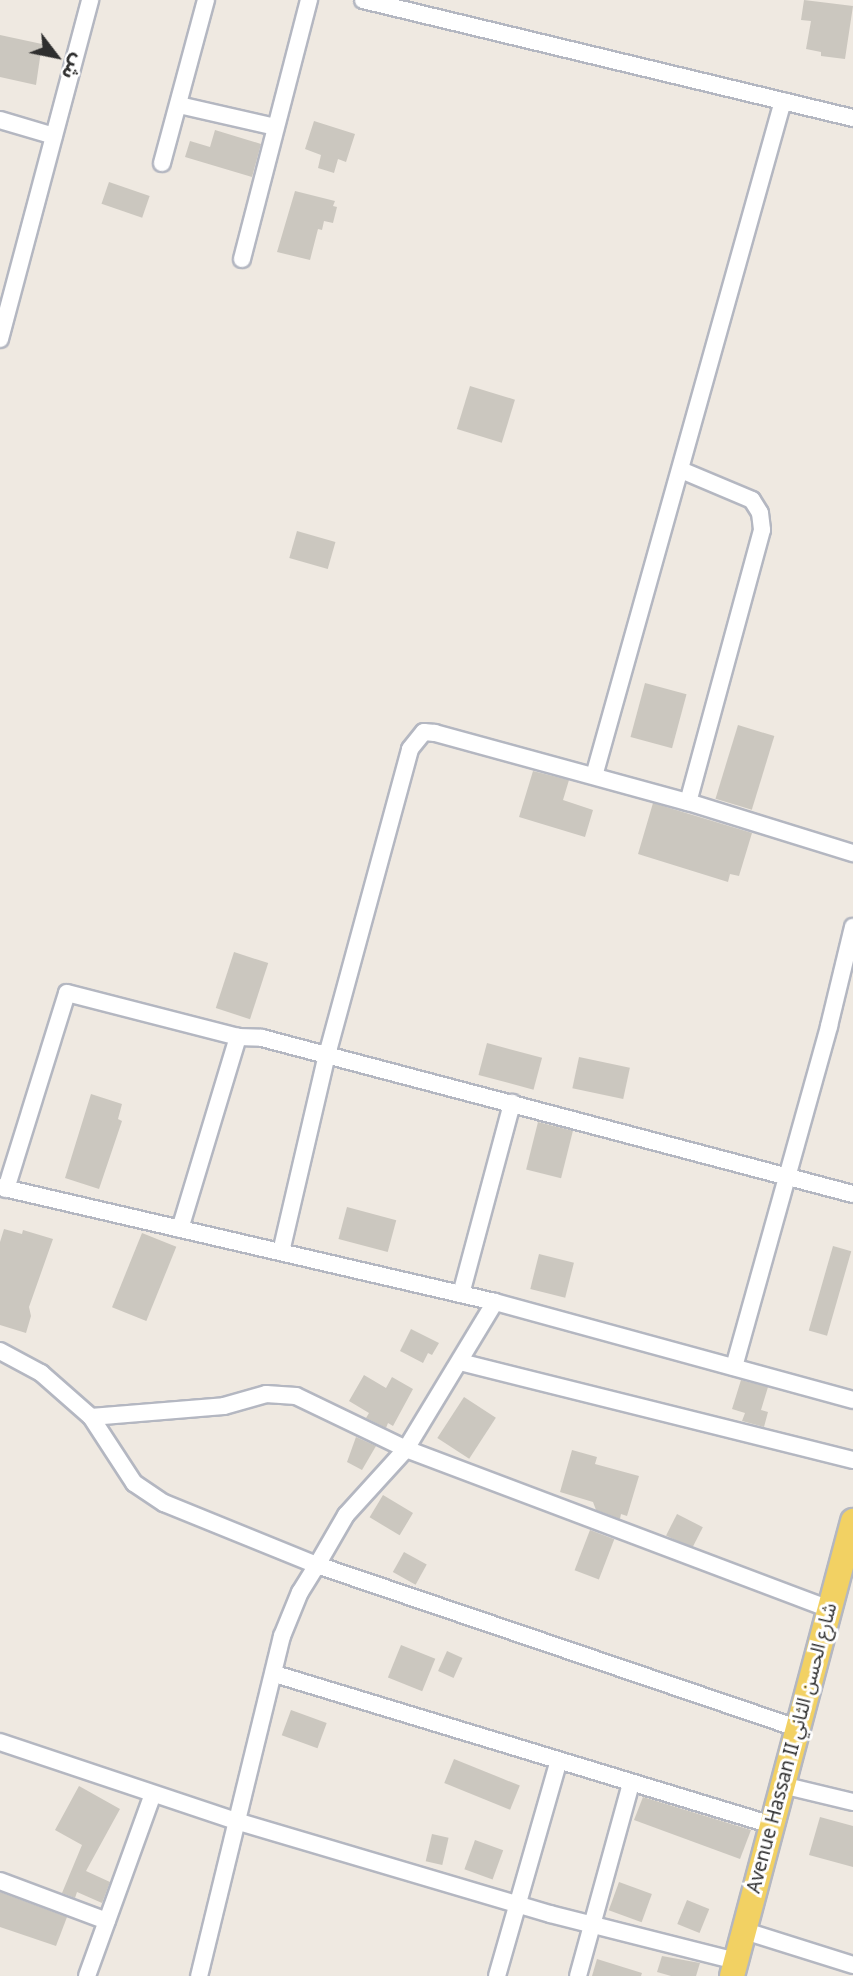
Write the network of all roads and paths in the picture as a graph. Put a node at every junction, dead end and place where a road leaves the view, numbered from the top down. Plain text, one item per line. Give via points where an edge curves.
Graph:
1 (90, 0) edge
2 (206, 0) edge
3 (309, 0) edge
4 (363, 0) edge
5 (783, 101) junction
6 (179, 105) junction
7 (853, 118) edge
8 (0, 120) edge
9 (276, 127) junction
10 (54, 136) junction
11 (162, 163) dead end
12 (242, 259) dead end
13 (0, 340) edge
14 (681, 470) junction
15 (594, 776) junction
16 (688, 802) junction
17 (853, 853) edge
18 (853, 927) edge
19 (238, 1037) junction
20 (327, 1055) junction
21 (512, 1103) junction
22 (788, 1176) junction
23 (3, 1188) edge
24 (853, 1194) edge
25 (180, 1229) junction
26 (281, 1252) junction
27 (461, 1294) junction
28 (495, 1302) junction
29 (0, 1351) edge
30 (460, 1362) junction
31 (734, 1367) junction
32 (853, 1399) edge
33 (91, 1417) junction
34 (406, 1449) junction
35 (853, 1460) edge
36 (853, 1521) edge
37 (317, 1565) junction
38 (829, 1609) junction
39 (275, 1674) junction
40 (797, 1728) junction
41 (0, 1742) edge
42 (558, 1763) junction
43 (631, 1784) junction
44 (782, 1785) junction
45 (152, 1796) junction
46 (853, 1802) edge
47 (236, 1821) junction
48 (772, 1825) junction
49 (0, 1881) edge
50 (517, 1905) junction
51 (107, 1921) junction
52 (593, 1925) junction
53 (745, 1931) junction
54 (853, 1965) edge
55 (734, 1969) edge
56 (87, 1976) edge
57 (199, 1976) edge
58 (496, 1976) edge
59 (578, 1976) edge

1 - 10 street
2 - 6 street
3 - 9 street
4 - 5 street
5 - 7 street
5 - 14 street
6 - 9 street
6 - 11 street
8 - 10 street
9 - 12 street
10 - 13 street
14 - 15 street
14 - 16 street via 752,500 762,530
15 - 16 street
15 - 20 street via 435,733 415,739
16 - 17 street
18 - 22 street
19 - 20 street via 262,1038
19 - 23 street via 67,993
19 - 25 street
20 - 21 street
20 - 26 street
21 - 22 street
21 - 27 street
22 - 24 street
22 - 31 street
23 - 25 street
25 - 26 street
26 - 27 street
27 - 28 street
28 - 30 street
28 - 31 street
29 - 33 street via 41,1373
30 - 34 street
30 - 35 street
31 - 32 street
33 - 34 street via 224,1406 279,1394 296,1396
33 - 37 street via 134,1483 154,1496
34 - 37 street via 346,1515
34 - 38 street
36 - 38 main road, Avenue Hassan II شارع الحسن الثاني
37 - 39 street via 290,1613
37 - 40 street
38 - 40 main road, Avenue Hassan II شارع الحسن الثاني
39 - 42 street
39 - 47 street
40 - 44 main road, Avenue Hassan II شارع الحسن الثاني
41 - 45 street
42 - 43 street
42 - 50 street
43 - 48 street
43 - 52 street
44 - 46 street
44 - 48 main road, Avenue Hassan II شارع الحسن الثاني
45 - 47 street
45 - 51 street
47 - 50 street
47 - 57 street
48 - 53 main road, Avenue Hassan II شارع الحسن الثاني
49 - 51 street
50 - 52 street
50 - 58 street
51 - 56 street
52 - 55 street
52 - 59 street
53 - 54 street
53 - 55 main road, Avenue Hassan II شارع الحسن الثاني

